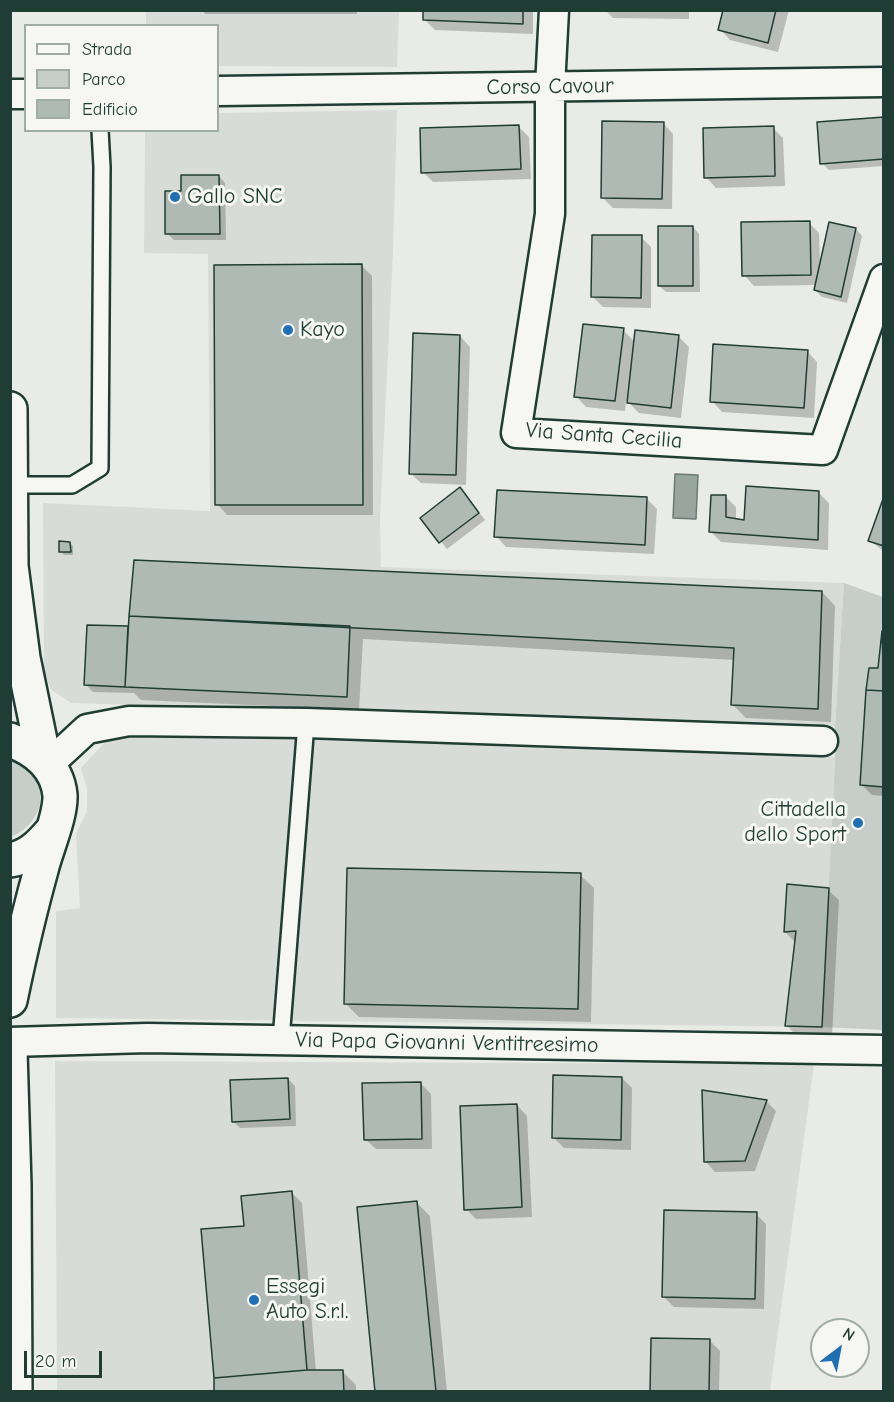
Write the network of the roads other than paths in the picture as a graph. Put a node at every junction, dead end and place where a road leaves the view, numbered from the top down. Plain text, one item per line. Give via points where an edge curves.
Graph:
1 (554, 10) edge
2 (884, 82) edge
3 (550, 87) junction
4 (219, 91) edge
5 (100, 132) edge
6 (884, 279) edge
7 (10, 409) edge
8 (11, 485) edge
9 (11, 566) edge
10 (10, 572) edge
11 (306, 723) junction
12 (10, 740) edge
13 (823, 741) dead end
14 (46, 763) junction
15 (52, 831) junction
16 (10, 860) edge
17 (10, 1000) edge
18 (280, 1040) junction
19 (10, 1042) edge
20 (884, 1050) edge
21 (10, 1051) edge
22 (13, 1331) edge
23 (15, 1392) edge

1 - 3 street, Via Santa Cecilia
2 - 3 street, Corso Cavour
3 - 4 street, Corso Cavour
3 - 6 street, Via Santa Cecilia via 550,214 516,433 823,450
5 - 8 lane via 99,468 72,484
7 - 8 main road
8 - 9 main road
9 - 10 main road
9 - 14 main road via 22,658
11 - 13 street
11 - 14 street via 129,721 87,729
11 - 18 lane
12 - 14 main road via 29,748
14 - 15 main road via 60,794
15 - 16 main road via 38,848
15 - 17 main road
18 - 19 street, Via Papa Giovanni Ventitreesimo
18 - 20 street, Via Papa Giovanni Ventitreesimo
21 - 22 main road
22 - 23 main road

